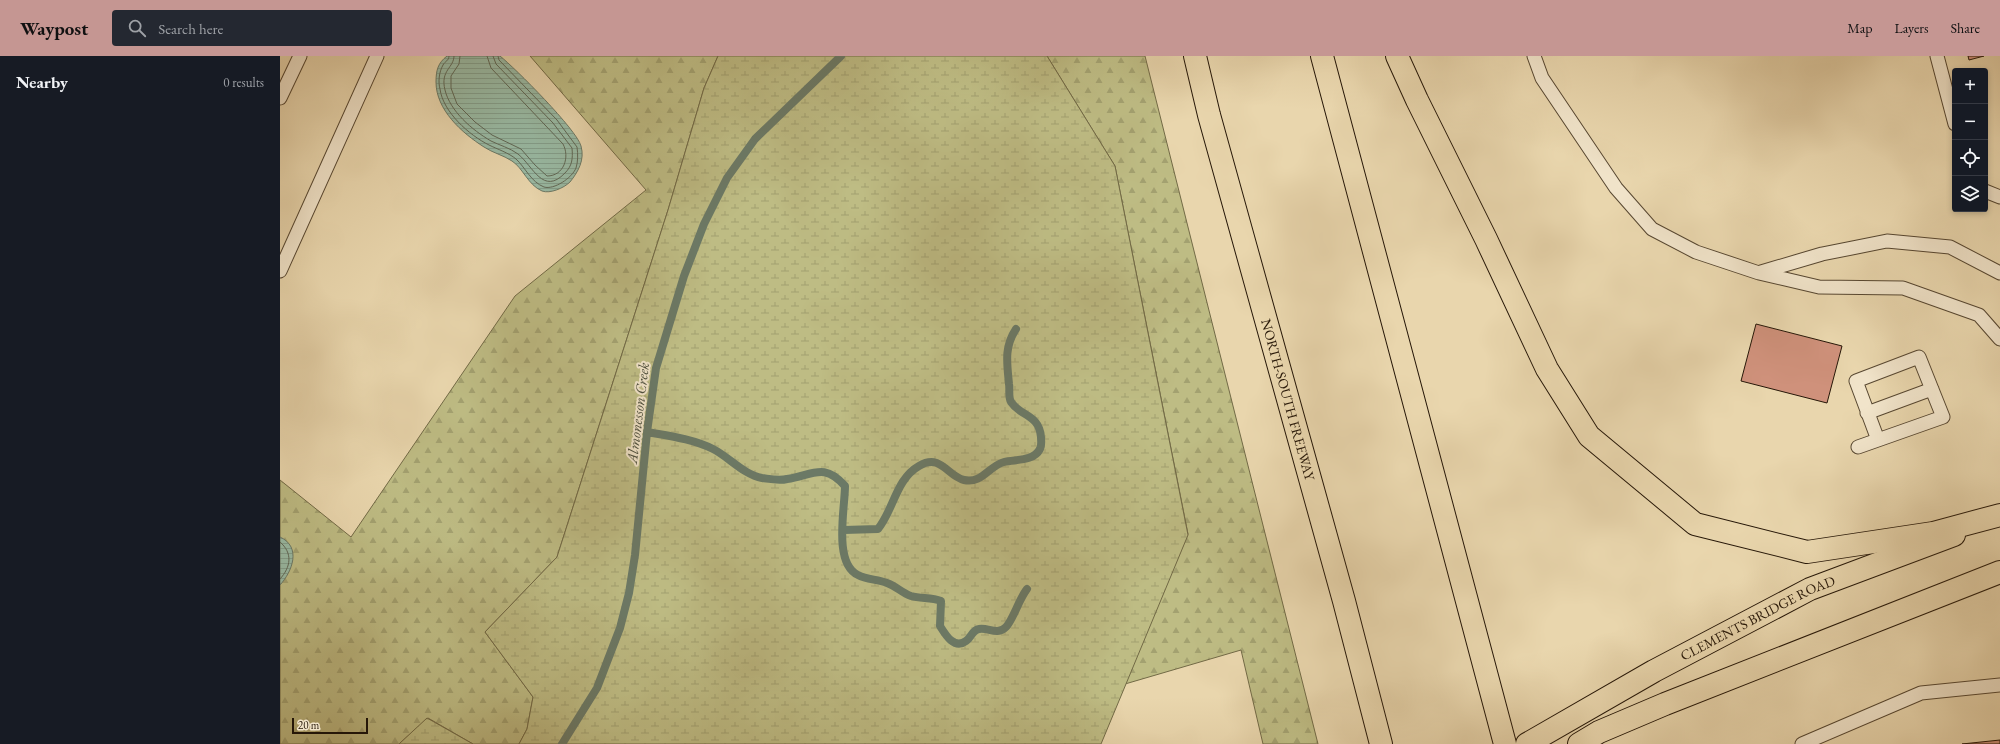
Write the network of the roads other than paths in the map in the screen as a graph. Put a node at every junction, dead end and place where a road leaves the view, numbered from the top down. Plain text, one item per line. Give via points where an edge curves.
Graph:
1 (300, 56) edge
2 (377, 56) edge
3 (1195, 56) edge
4 (1322, 56) edge
5 (1397, 56) edge
6 (1534, 56) edge
7 (1937, 56) edge
8 (284, 80) edge
9 (280, 98) edge
10 (1952, 113) edge
11 (1988, 192) edge
12 (2000, 197) edge
13 (280, 272) edge
14 (1759, 273) junction
15 (2000, 273) edge
16 (2000, 339) edge
17 (1932, 389) junction
18 (1867, 413) junction
19 (1878, 440) junction
20 (1858, 447) dead end
21 (2000, 516) edge
22 (2000, 572) edge
23 (2000, 685) edge
24 (1381, 744) edge
25 (1505, 744) edge
26 (1527, 744) edge
27 (1578, 744) edge
28 (1802, 744) edge

1 - 8 lane
2 - 13 lane
3 - 24 main road, NORTH-SOUTH FREEWAY
4 - 25 main road
5 - 21 main road via 1547,369 1589,436 1695,524 1807,552 1933,533
6 - 14 lane via 1542,78 1616,188 1652,229 1696,252
7 - 10 lane
8 - 9 lane
11 - 12 lane
14 - 15 lane via 1822,254 1887,241 1950,247
14 - 16 lane via 1819,287 1902,288 1980,315
17 - 18 lane
17 - 18 lane via 1920,357 1856,381
17 - 19 lane via 1943,417
18 - 19 lane
19 - 20 lane
21 - 26 main road, CLEMENTS BRIDGE ROAD via 1810,589 1654,671
22 - 27 main road via 1665,704 1599,732
23 - 28 lane via 1921,693

